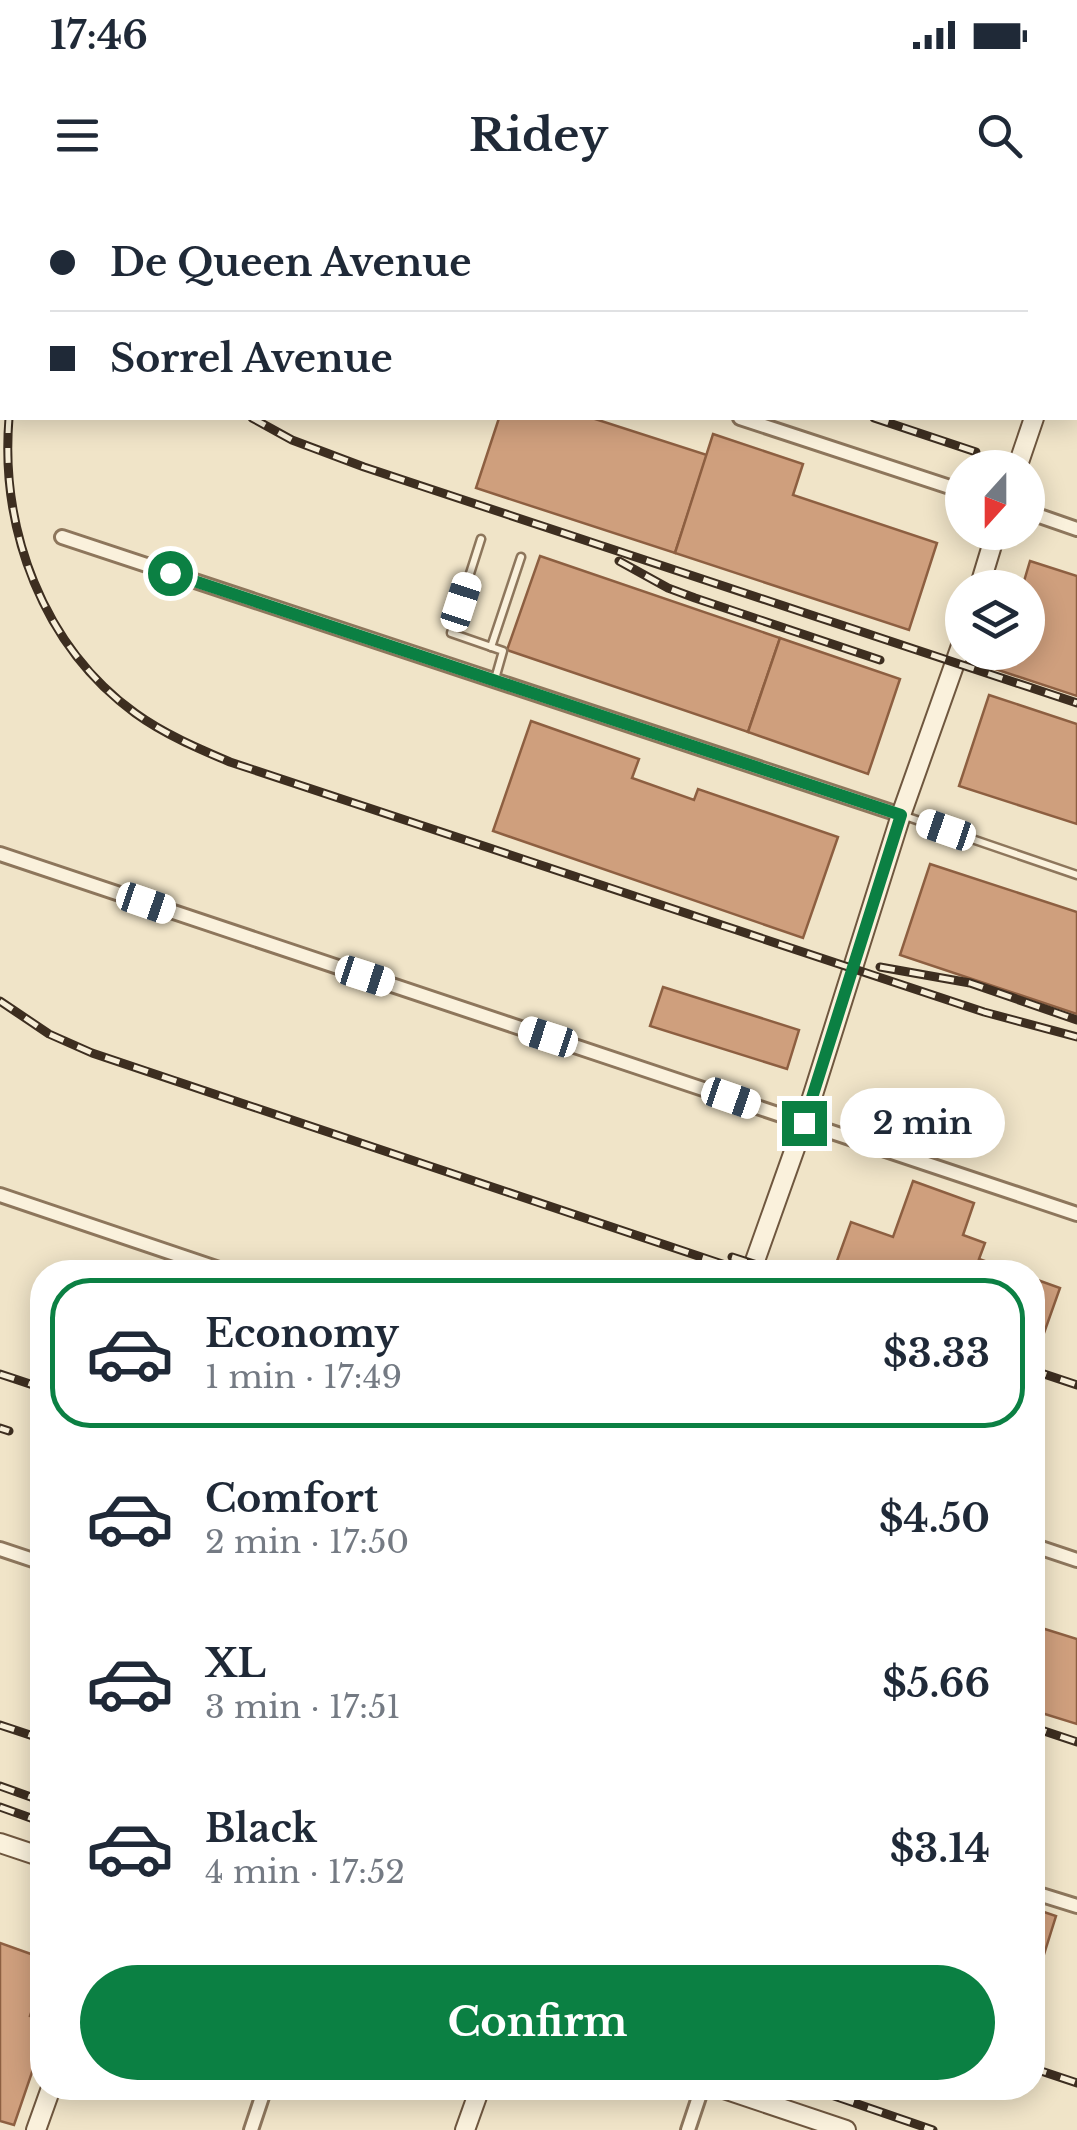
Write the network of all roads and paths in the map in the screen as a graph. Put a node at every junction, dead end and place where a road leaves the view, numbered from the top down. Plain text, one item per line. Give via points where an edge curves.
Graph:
1 (746, 420) edge
2 (1033, 420) edge
3 (1024, 450) edge
4 (945, 485) edge
5 (1045, 518) edge
6 (1077, 529) edge
7 (62, 537) dead end
8 (481, 539) dead end
9 (521, 556) dead end
10 (491, 647) junction
11 (952, 670) edge
12 (494, 680) junction
13 (901, 815) junction
14 (0, 854) edge
15 (1077, 875) edge
16 (804, 1123) junction
17 (0, 1196) edge
18 (1077, 1214) edge
19 (192, 1260) edge
20 (756, 1260) edge
21 (0, 1549) edge
22 (1045, 1549) edge
23 (30, 1559) edge
24 (1077, 1560) edge
25 (0, 1843) edge
26 (30, 1853) edge
27 (1045, 1896) edge
28 (1077, 1906) edge
29 (47, 2100) edge
30 (261, 2100) edge
31 (476, 2100) edge
32 (698, 2100) edge
33 (756, 2100) edge
34 (36, 2130) edge
35 (251, 2130) edge
36 (465, 2130) edge
37 (688, 2130) edge
38 (846, 2130) edge

1 - 4 street
2 - 3 street
5 - 6 street
7 - 12 street
8 - 10 lane via 451,633
9 - 10 lane
10 - 12 lane via 503,651
11 - 13 street
12 - 13 street
13 - 15 lane
13 - 16 street
14 - 16 street
16 - 18 street
16 - 20 street
17 - 19 street
21 - 23 street
22 - 24 street
25 - 26 street
27 - 28 street
29 - 34 street
30 - 35 street
31 - 36 street
32 - 37 street
33 - 38 street

